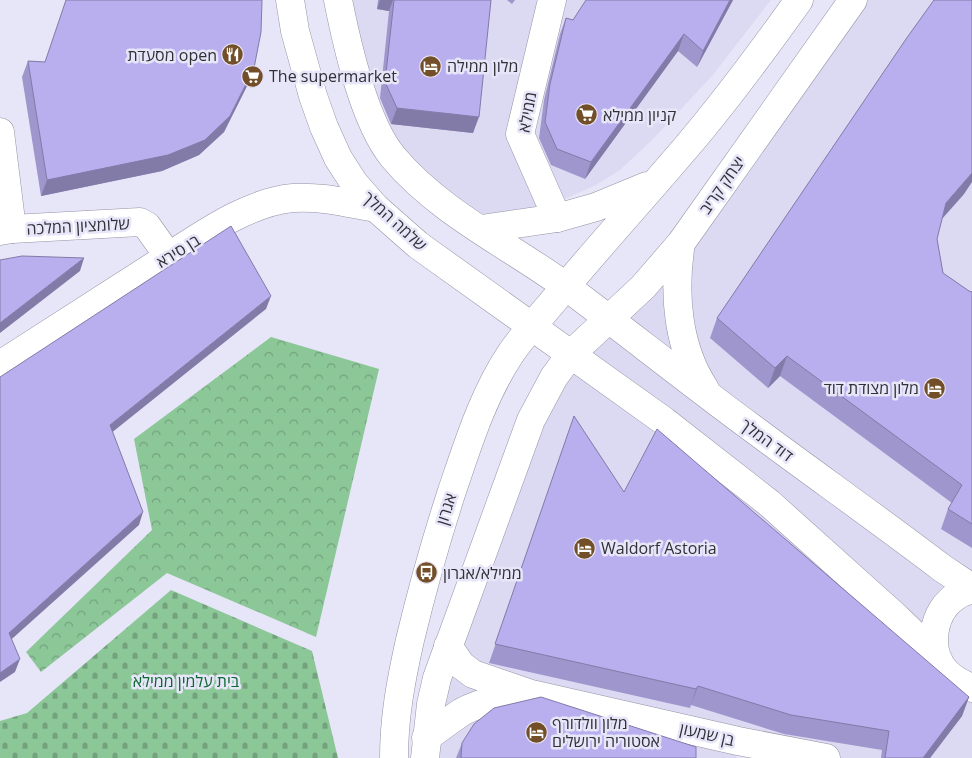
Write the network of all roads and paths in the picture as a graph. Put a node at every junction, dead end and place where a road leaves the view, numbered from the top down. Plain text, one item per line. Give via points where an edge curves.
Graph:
1 (290, 0) edge
2 (338, 0) edge
3 (552, 0) edge
4 (799, 0) edge
5 (853, 0) edge
6 (0, 132) edge
7 (655, 182) junction
8 (376, 208) junction
9 (557, 218) junction
10 (6, 230) edge
11 (481, 230) junction
12 (681, 243) junction
13 (169, 257) junction
14 (565, 286) junction
15 (608, 318) junction
16 (532, 326) junction
17 (572, 354) junction
18 (0, 365) edge
19 (711, 398) junction
20 (972, 588) edge
21 (448, 646) junction
22 (936, 656) junction
23 (972, 688) edge
24 (531, 694) junction
25 (426, 748) edge
26 (394, 758) edge
27 (826, 758) edge

1 - 8 street, שלמה המלך via 295,32 324,127 354,183
2 - 11 street via 361,89 378,132 392,156 441,203
3 - 9 street, ממילא via 520,134
4 - 7 street via 740,82
5 - 12 street, יצחק קריב
6 - 10 street
7 - 9 street via 596,207
7 - 14 street
8 - 13 street, בן סירא via 324,198 292,198 258,205
8 - 16 street, שלמה המלך via 418,245
9 - 11 street
10 - 13 street, שלומציון המלכה via 140,222 147,226
11 - 14 street
12 - 15 street, יצחק קריב via 643,287
12 - 19 street via 677,281 683,338 690,361
13 - 18 street, בן סירא
14 - 15 street, דוד המלך
14 - 16 street, אגרון
15 - 17 street, יצחק קריב
15 - 19 street, דוד המלך
16 - 17 street, שלמה המלך
16 - 26 street, אגרון via 507,359 485,400 442,522 401,680 394,728
17 - 21 street via 554,377 531,420
17 - 22 street via 769,503
19 - 20 street, דוד המלך
20 - 22 street via 957,595 944,607 936,622 933,640
21 - 24 street, בן שמעון via 461,665 473,674
21 - 25 street via 437,678
22 - 23 street via 945,671
24 - 25 street, בן שמעון via 473,707 462,713
24 - 27 street, בן שמעון via 738,742

